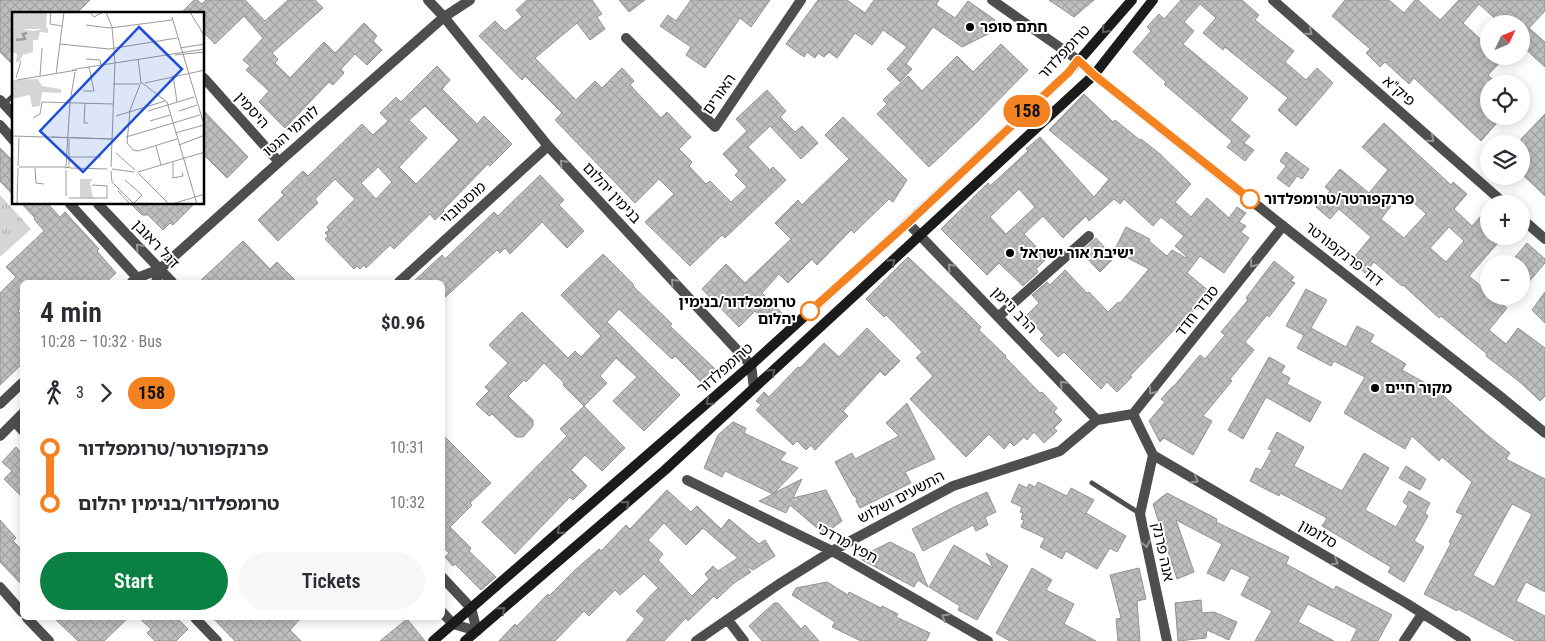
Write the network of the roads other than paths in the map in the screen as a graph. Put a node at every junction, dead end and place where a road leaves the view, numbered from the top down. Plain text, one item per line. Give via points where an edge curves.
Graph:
1 (428, 0) edge
2 (470, 0) edge
3 (801, 0) edge
4 (992, 0) edge
5 (1132, 0) edge
6 (1153, 0) edge
7 (1273, 0) edge
8 (444, 17) junction
9 (626, 38) dead end
10 (1078, 60) junction
11 (1094, 75) junction
12 (205, 79) edge
13 (2, 102) edge
14 (12, 113) edge
15 (0, 125) edge
16 (12, 139) edge
17 (548, 146) junction
18 (279, 162) junction
19 (1495, 195) edge
20 (71, 205) edge
21 (99, 205) edge
22 (908, 223) junction
23 (1283, 226) junction
24 (1530, 226) edge
25 (921, 236) junction
26 (1089, 236) dead end
27 (1545, 239) edge
28 (160, 269) junction
29 (136, 280) edge
30 (139, 280) edge
31 (157, 280) edge
32 (170, 280) edge
33 (401, 280) edge
34 (999, 316) junction
35 (751, 365) junction
36 (20, 385) edge
37 (754, 388) junction
38 (0, 404) edge
39 (1134, 414) junction
40 (19, 418) edge
41 (1097, 420) junction
42 (1545, 433) edge
43 (0, 436) edge
44 (1153, 455) junction
45 (687, 480) dead end
46 (1092, 482) dead end
47 (1140, 514) junction
48 (832, 551) junction
49 (445, 580) edge
50 (0, 588) edge
51 (471, 608) junction
52 (20, 610) edge
53 (1422, 614) junction
54 (445, 615) edge
55 (29, 620) edge
56 (197, 620) edge
57 (728, 620) junction
58 (453, 624) junction
59 (477, 631) junction
60 (49, 641) edge
61 (217, 641) edge
62 (433, 641) edge
63 (465, 641) edge
64 (696, 641) edge
65 (744, 641) edge
66 (988, 641) edge
67 (1167, 641) edge
68 (1404, 641) edge
69 (1466, 641) edge

1 - 8 street, בנימין יהלום
2 - 8 street, לוחמי הגטו
3 - 9 street, האורים via 715,127
4 - 10 street, דוד פרנקפורטר
5 -> 10 main road, טרומפלדור
6 - 11 main road
7 -> 19 street, פיק"א
8 - 17 street, בנימין יהלום
8 - 18 street, לוחמי הגטו
10 - 11 street, דוד פרנקפורטר
10 - 22 main road, טרומפלדור
11 - 23 street, דוד פרנקפורטר
11 - 25 main road
12 - 18 street, היסמין
13 - 14 street
15 - 16 street
17 - 33 street, מוסטובוי
35 -> 17 street, בנימין יהלום
18 - 28 street, לוחמי הגטו
20 - 29 street
28 -> 21 street, דגל ראובן
22 - 25 street, הרב ניימן
22 - 35 main road, טרומפלדור
23 -> 39 street, סנדר חדד
23 - 42 street, דוד פרנקפורטר
24 - 27 street
34 -> 25 street, הרב ניימן
37 -> 25 main road
26 - 34 street
28 - 30 street, לוחמי הגטו
28 - 31 street
28 - 32 street, דגל ראובן
41 -> 34 street, הרב ניימן
35 - 37 street
35 -> 51 main road, טרומפלדור
36 - 38 street
59 -> 37 main road via 666,470
39 - 41 street
39 - 44 street
40 - 43 street
41 - 48 street, התשעים ושלוש via 1060,451 953,486
44 - 47 street, אנה פרנק
44 -> 53 street, סלומון
45 - 48 street, חפץ מרדכי
46 - 47 lane
47 -> 67 street, אנה פרנק
48 - 57 street, התשעים ושלוש
66 -> 48 street, חפץ מרדכי
49 - 51 street
50 - 52 street
51 - 58 main road, טרומפלדור
51 - 59 street
53 - 68 street
53 - 69 street, סלומון
54 - 58 street
55 - 60 street
56 - 61 street
57 - 64 street, התשעים ושלוש
57 - 65 street
58 - 59 street
58 - 62 main road, טרומפלדור
59 - 63 main road

